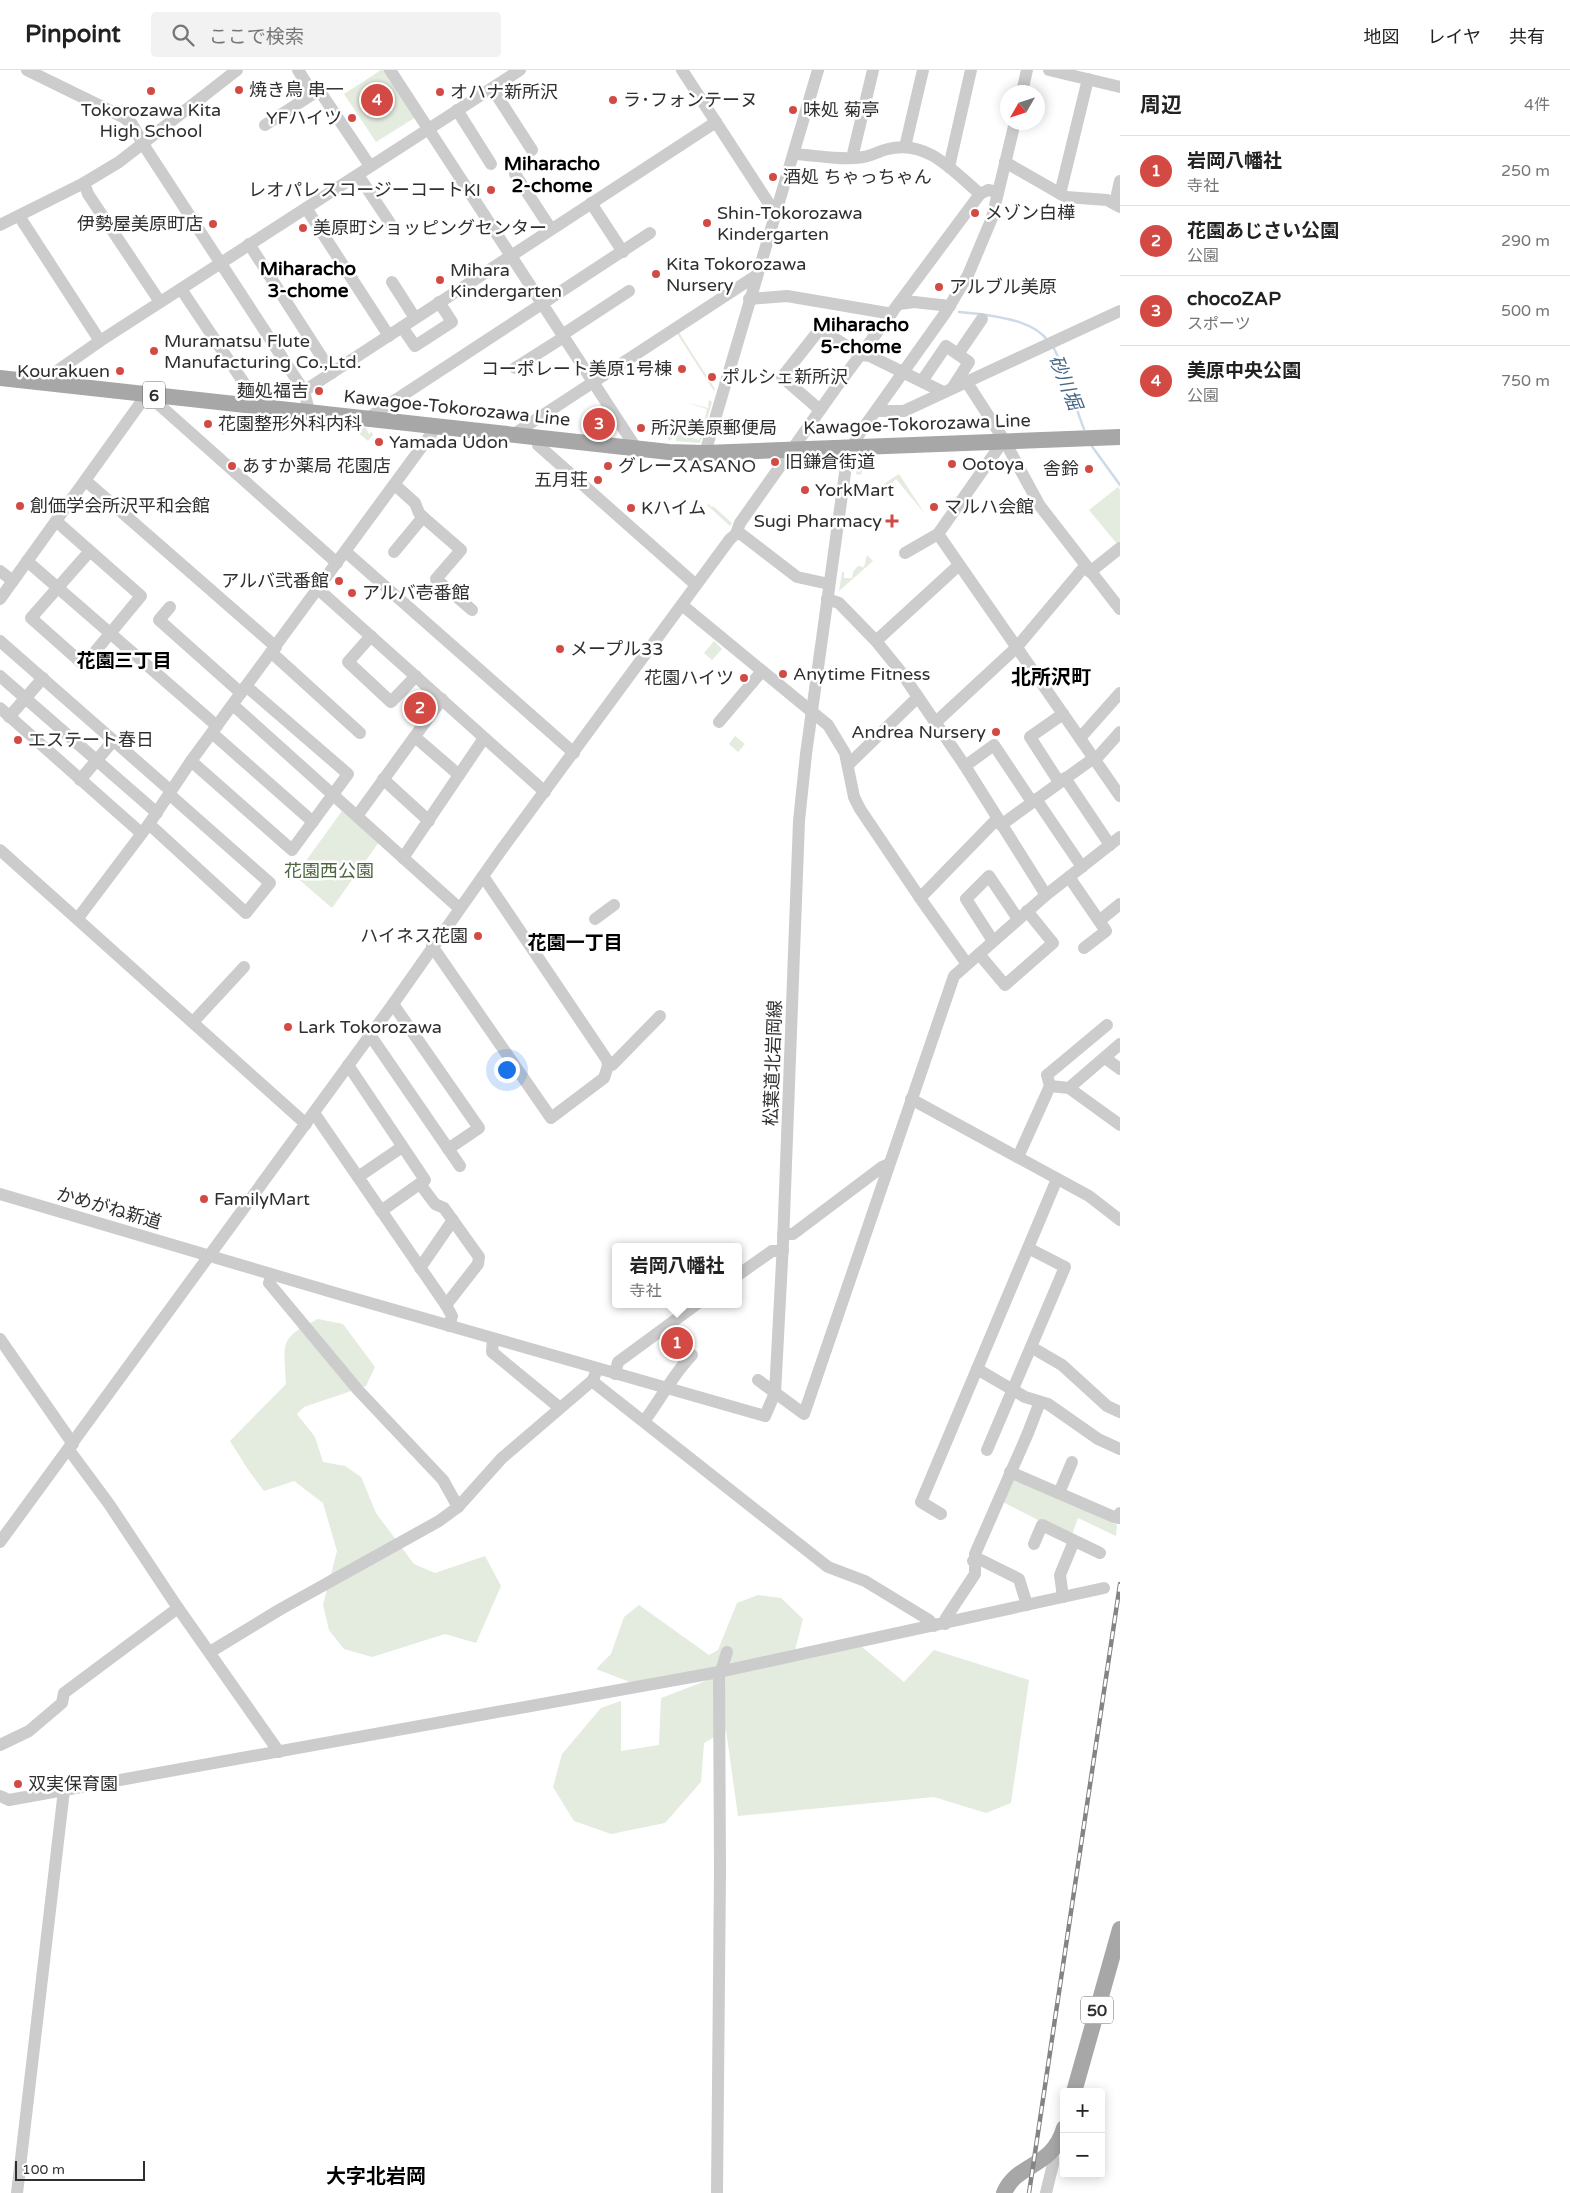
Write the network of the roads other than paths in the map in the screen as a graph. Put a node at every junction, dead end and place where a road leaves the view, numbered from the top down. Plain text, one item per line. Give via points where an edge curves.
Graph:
1 (27, 70) edge
2 (58, 70) edge
3 (237, 70) edge
4 (298, 70) edge
5 (390, 70) edge
6 (520, 70) edge
7 (682, 70) edge
8 (818, 70) edge
9 (873, 70) edge
10 (922, 70) edge
11 (971, 70) edge
12 (1027, 70) edge
13 (1049, 70) edge
14 (1088, 80) junction
15 (53, 83) junction
16 (1024, 85) edge
17 (1120, 87) edge
18 (492, 88) junction
19 (313, 94) junction
20 (457, 110) junction
21 (716, 122) junction
22 (265, 125) dead end
23 (428, 129) junction
24 (1013, 130) edge
25 (143, 144) junction
26 (905, 147) junction
27 (532, 150) dead end
28 (794, 154) junction
29 (852, 158) junction
30 (1005, 162) junction
31 (491, 164) dead end
32 (370, 166) junction
33 (948, 167) junction
34 (515, 174) dead end
35 (358, 175) junction
36 (1120, 181) edge
37 (84, 183) junction
38 (998, 192) junction
39 (980, 194) junction
40 (1060, 194) junction
41 (591, 203) junction
42 (1117, 205) edge
43 (306, 208) junction
44 (775, 213) junction
45 (19, 216) junction
46 (390, 223) dead end
47 (0, 225) edge
48 (551, 229) junction
49 (650, 233) dead end
50 (250, 244) junction
51 (623, 252) junction
52 (511, 256) junction
53 (221, 263) junction
54 (757, 275) junction
55 (392, 282) dead end
56 (181, 289) junction
57 (629, 291) dead end
58 (749, 299) junction
59 (160, 302) junction
60 (439, 302) junction
61 (543, 304) junction
62 (950, 306) junction
63 (896, 308) junction
64 (1120, 311) edge
65 (415, 318) junction
66 (982, 319) dead end
67 (402, 327) junction
68 (389, 336) junction
69 (563, 336) junction
70 (100, 341) junction
71 (958, 354) junction
72 (861, 355) junction
73 (515, 368) dead end
74 (904, 372) junction
75 (332, 373) junction
76 (0, 378) edge
77 (46, 378) junction
78 (966, 381) junction
79 (593, 382) junction
80 (922, 382) junction
81 (948, 390) junction
82 (304, 391) junction
83 (147, 394) junction
84 (260, 407) junction
85 (820, 410) junction
86 (309, 411) junction
87 (876, 411) junction
88 (368, 418) junction
89 (437, 426) junction
90 (514, 434) junction
91 (539, 437) junction
92 (1120, 437) edge
93 (1004, 440) junction
94 (852, 447) junction
95 (636, 448) junction
96 (792, 449) junction
97 (704, 453) junction
98 (86, 481) junction
99 (395, 485) junction
100 (423, 517) junction
101 (56, 521) junction
102 (736, 534) junction
103 (938, 534) junction
104 (1120, 548) edge
105 (90, 551) junction
106 (346, 552) junction
107 (394, 552) dead end
108 (905, 553) dead end
109 (27, 561) junction
110 (337, 563) junction
111 (959, 565) junction
112 (1088, 569) junction
113 (0, 571) edge
114 (14, 581) junction
115 (829, 584) junction
116 (696, 586) junction
117 (58, 587) junction
118 (318, 589) junction
119 (0, 599) edge
120 (827, 599) junction
121 (682, 605) junction
122 (170, 607) dead end
123 (472, 610) dead end
124 (1120, 610) edge
125 (110, 633) junction
126 (371, 636) junction
127 (0, 641) edge
128 (876, 641) junction
129 (1016, 648) junction
130 (274, 650) junction
131 (762, 671) junction
132 (0, 676) edge
133 (416, 676) junction
134 (43, 678) junction
135 (244, 689) junction
136 (918, 697) junction
137 (26, 698) junction
138 (442, 699) junction
139 (1118, 699) edge
140 (233, 705) junction
141 (812, 711) junction
142 (5, 712) edge
143 (1063, 714) junction
144 (719, 722) dead end
145 (936, 722) junction
146 (215, 730) junction
147 (1120, 732) edge
148 (360, 733) dead end
149 (414, 737) junction
150 (484, 738) junction
151 (1080, 738) junction
152 (113, 741) junction
153 (574, 753) junction
154 (1094, 759) junction
155 (96, 761) junction
156 (192, 761) junction
157 (848, 764) junction
158 (964, 766) junction
159 (459, 775) junction
160 (383, 779) junction
161 (80, 780) junction
162 (1062, 780) junction
163 (545, 792) junction
164 (170, 793) junction
165 (333, 793) junction
166 (1120, 796) edge
167 (1034, 800) junction
168 (157, 813) junction
169 (357, 816) junction
170 (429, 821) junction
171 (313, 822) junction
172 (999, 822) junction
173 (145, 829) junction
174 (1115, 841) edge
175 (0, 850) edge
176 (403, 858) junction
177 (1082, 867) junction
178 (483, 876) junction
179 (1069, 877) junction
180 (1046, 895) junction
181 (920, 898) junction
182 (1120, 904) edge
183 (614, 905) dead end
184 (459, 908) junction
185 (1023, 915) junction
186 (78, 918) junction
187 (595, 919) dead end
188 (1099, 921) junction
189 (994, 941) junction
190 (432, 946) junction
191 (1084, 948) dead end
192 (979, 954) junction
193 (967, 964) junction
194 (244, 966) dead end
195 (393, 1004) junction
196 (660, 1016) dead end
197 (193, 1022) junction
198 (1106, 1025) dead end
199 (370, 1035) junction
200 (1120, 1044) edge
201 (1105, 1058) junction
202 (348, 1065) junction
203 (608, 1066) junction
204 (1120, 1069) edge
205 (1050, 1086) junction
206 (1069, 1088) junction
207 (912, 1099) junction
208 (314, 1113) junction
209 (306, 1124) junction
210 (1120, 1125) edge
211 (402, 1147) junction
212 (448, 1149) junction
213 (1018, 1157) junction
214 (889, 1164) junction
215 (460, 1166) dead end
216 (358, 1177) junction
217 (1057, 1179) junction
218 (420, 1184) junction
219 (0, 1194) edge
220 (381, 1211) junction
221 (453, 1220) junction
222 (1120, 1220) edge
223 (783, 1234) junction
224 (1028, 1248) junction
225 (783, 1251) junction
226 (208, 1256) junction
227 (420, 1268) junction
228 (742, 1272) edge
229 (272, 1275) junction
230 (446, 1305) junction
231 (692, 1308) edge
232 (449, 1326) junction
233 (0, 1339) edge
234 (493, 1339) junction
235 (1031, 1347) junction
236 (692, 1355) dead end
237 (977, 1369) junction
238 (615, 1374) junction
239 (595, 1375) junction
240 (758, 1380) dead end
241 (668, 1389) junction
242 (1012, 1390) junction
243 (775, 1393) junction
244 (1038, 1401) junction
245 (560, 1408) junction
246 (1120, 1412) edge
247 (765, 1416) joint
248 (645, 1420) junction
249 (71, 1447) junction
250 (1120, 1449) edge
251 (987, 1450) dead end
252 (1072, 1462) dead end
253 (1010, 1472) junction
254 (1059, 1493) junction
255 (458, 1507) junction
256 (1120, 1513) edge
257 (941, 1514) dead end
258 (1074, 1541) junction
259 (0, 1542) edge
260 (1034, 1544) dead end
261 (1100, 1552) dead end
262 (973, 1561) junction
263 (1104, 1588) dead end
264 (1063, 1598) junction
265 (1027, 1605) junction
266 (178, 1608) junction
267 (940, 1625) junction
268 (210, 1652) junction
269 (727, 1652) dead end
270 (720, 1672) junction
271 (0, 1745) edge
272 (279, 1752) junction
273 (64, 1790) junction
274 (0, 1796) edge
275 (1120, 1929) edge
276 (1075, 2088) edge
277 (1062, 2133) edge
278 (1053, 2152) junction
279 (17, 2193) edge
280 (717, 2193) edge
281 (1004, 2193) edge
282 (1046, 2193) edge

1 - 15 street
2 - 15 street
3 - 25 street
4 - 19 street
5 - 23 street
6 - 18 street
7 - 21 street
8 - 28 street
9 - 29 street
10 - 26 street
11 - 33 street
12 - 16 street
13 - 14 street
14 - 17 street
14 - 40 street
15 - 25 street via 123,117 132,124
18 - 20 street
18 - 27 street
19 - 22 street
19 - 32 street via 319,90
20 - 23 street
20 - 31 street
21 - 41 street
21 - 44 street
23 - 32 street
23 - 52 street
24 - 30 street, 松葉道北岩岡線
25 - 37 street
25 - 53 street
26 - 29 street
26 - 33 street via 933,154
28 - 29 street
28 - 44 street
30 - 38 street, 松葉道北岩岡線
30 - 40 street
32 - 35 street
33 - 39 street
34 - 48 street
35 - 43 street
35 - 46 street
36 - 42 street
37 - 45 street
37 - 59 street via 88,194
38 - 39 street via 988,190
38 - 62 street, 松葉道北岩岡線 via 980,248
39 - 63 street
40 - 42 street via 1107,200
41 - 48 street
41 - 51 street
43 - 50 street
43 - 68 street
44 - 54 street
45 - 47 street
45 - 70 street
48 - 52 street
49 - 51 street
50 - 53 street
50 - 75 street
51 - 61 street
52 - 60 street
52 - 61 street
53 - 56 street
53 - 82 street
54 - 58 street
54 - 79 street
55 - 65 street
56 - 59 street
56 - 84 street
57 - 69 street
58 - 63 street via 787,296 887,313
58 - 97 street
59 - 70 street
60 - 65 street
60 - 67 street via 452,322 415,346
61 - 69 street
61 - 88 street
62 - 63 street via 914,302
62 - 74 street, 松葉道北岩岡線
63 - 72 street
64 - 78 street
65 - 67 street
66 - 71 street
67 - 68 street
68 - 75 street
69 - 73 street
69 - 79 street
70 - 77 street
71 - 80 street via 946,346
71 - 81 street via 969,362
72 - 74 street via 866,354
72 - 85 street
72 - 85 street via 820,329 782,377
74 - 80 street
74 - 87 street, 松葉道北岩岡線
75 - 82 street
76 - 77 main road, Kawagoe-Tokorozawa Line / 6
77 - 83 main road, Kawagoe-Tokorozawa Line / 6
78 - 81 street
78 - 93 street
79 - 90 street
79 - 95 street
80 - 81 street
81 - 87 street via 904,411
82 - 86 street
83 - 84 main road, Kawagoe-Tokorozawa Line / 6
83 - 98 street
83 - 110 street
84 - 86 main road, Kawagoe-Tokorozawa Line / 6
85 - 96 street
86 - 88 main road, Kawagoe-Tokorozawa Line / 6
87 - 94 street, 松葉道北岩岡線
88 - 89 main road, Kawagoe-Tokorozawa Line / 6
89 - 90 main road, Kawagoe-Tokorozawa Line / 6
89 - 99 street
90 - 91 main road, Kawagoe-Tokorozawa Line / 6
91 - 95 main road, Kawagoe-Tokorozawa Line / 6
91 - 116 street via 538,445
92 - 93 main road, Kawagoe-Tokorozawa Line / 6
93 - 94 main road, Kawagoe-Tokorozawa Line / 6
93 - 103 street
93 - 112 street via 1040,506
94 - 96 main road, Kawagoe-Tokorozawa Line / 6
94 - 115 street, 松葉道北岩岡線 via 846,466
95 - 97 main road, Kawagoe-Tokorozawa Line / 6
96 - 97 main road, Kawagoe-Tokorozawa Line / 6
96 - 102 street via 740,523
98 - 101 street
98 - 130 street
99 - 100 street via 415,503
99 - 106 street
100 - 107 street
100 - 123 street via 461,550 436,579
101 - 105 street
101 - 109 street
102 - 115 street via 744,536 797,577
102 - 116 street
103 - 108 street
103 - 111 street
104 - 112 street
105 - 117 street
105 - 125 street via 141,596
106 - 110 street
106 - 153 street
109 - 114 street
109 - 117 street
110 - 118 street
111 - 128 street
111 - 129 street
112 - 124 street
112 - 129 street
113 - 114 street
114 - 119 street
115 - 120 street, 松葉道北岩岡線
116 - 121 street
117 - 125 street
117 - 125 street via 31,618 84,665
118 - 126 street
118 - 130 street
120 - 128 street via 839,603
120 - 141 street, 松葉道北岩岡線
121 - 131 street
121 - 153 street
122 - 135 street via 159,620
125 - 146 street
126 - 133 street
126 - 133 street via 348,662 391,702
127 - 134 street
128 - 136 street
129 - 143 street
129 - 145 street
130 - 135 street
130 - 148 street
131 - 141 street
131 - 144 street
132 - 137 street
133 - 138 street
134 - 137 street
134 - 152 street
135 - 140 street
135 - 165 street via 348,774
136 - 145 street
136 - 157 street
137 - 142 street
137 - 155 street
138 - 149 street
138 - 150 street
139 - 151 street
140 - 146 street
140 - 165 street
141 - 157 street via 833,732
141 - 223 street, 松葉道北岩岡線 via 799,821
142 - 161 street
143 - 151 street
143 - 162 street via 1030,737
145 - 158 street
146 - 156 street
146 - 171 street
147 - 154 street
149 - 159 street
149 - 160 street
150 - 159 street
150 - 163 street
151 - 154 street
152 - 155 street
152 - 164 street
153 - 163 street
154 - 162 street
154 - 166 street
155 - 161 street
155 - 168 street
156 - 164 street
156 - 171 street via 292,850
157 - 181 street via 854,797 860,809
158 - 167 street via 994,745
158 - 172 street
159 - 170 street
160 - 169 street
160 - 170 street
161 - 173 street
162 - 167 street
162 - 174 street
163 - 178 street
164 - 168 street
164 - 173 street via 270,883 246,913
165 - 169 street
165 - 171 street
167 - 172 street
167 - 177 street
168 - 173 street
169 - 176 street
170 - 176 street
172 - 180 street
172 - 181 street
173 - 186 street
174 - 177 street
175 - 186 street
176 - 184 street
177 - 179 street
178 - 184 street
178 - 203 street
179 - 180 street
179 - 188 street
180 - 185 street
181 - 193 street
182 - 188 street
183 - 187 street
184 - 190 street
185 - 189 street
185 - 189 street via 989,876 966,899
185 - 192 street via 1053,943 1005,985
186 - 197 street
188 - 191 street via 1106,931
189 - 192 street
190 - 195 street
190 - 203 street via 551,1118 604,1078
192 - 193 street
193 - 207 street via 951,982
194 - 197 street
195 - 199 street
195 - 212 street via 479,1128
196 - 203 street
197 - 209 street
198 - 205 street via 1047,1075
199 - 202 street
199 - 212 street
200 - 201 street
201 - 204 street
201 - 206 street
202 - 208 street
202 - 211 street
205 - 206 street
205 - 213 street
206 - 210 street
207 - 213 street
207 - 214 street
208 - 209 street
208 - 216 street
209 - 226 street
211 - 216 street
211 - 218 street via 425,1180
212 - 215 street
213 - 217 street
214 - 223 street via 793,1234
214 - 243 street via 804,1414
216 - 220 street
217 - 222 street via 1089,1196
217 - 224 street
218 - 220 street
218 - 221 street
219 - 226 street, かめがね新道
220 - 227 street
221 - 227 street
221 - 230 street via 479,1261
223 - 225 street, 松葉道北岩岡線
224 - 235 street via 1065,1267
224 - 237 street
225 - 228 street via 772,1250
225 - 243 street, 松葉道北岩岡線
226 - 229 street, かめがね新道
226 - 249 street
227 - 230 street
229 - 232 street, かめがね新道
229 - 255 street via 270,1282 358,1390 443,1480
230 - 232 street via 452,1316
231 - 238 street via 618,1362
232 - 234 street, かめがね新道
233 - 249 street
234 - 239 street, かめがね新道
234 - 245 street via 492,1352
235 - 242 street
235 - 246 street via 1062,1365 1107,1406
236 - 241 street
237 - 242 street
237 - 257 street via 921,1502
238 - 239 street, かめがね新道
238 - 241 street, かめがね新道
239 - 245 street
239 - 248 street
240 - 243 street
241 - 247 street, かめがね新道
241 - 248 street
242 - 244 street
242 - 251 street
243 - 247 street, 松葉道北岩岡線
244 - 250 street via 1051,1405 1100,1440
244 - 253 street
245 - 255 street via 502,1458
248 - 267 street via 828,1566 870,1584
249 - 259 street
249 - 266 street
252 - 254 street
253 - 254 street
253 - 262 street
254 - 256 street via 1114,1518 1118,1518
255 - 268 street
258 - 260 street via 1042,1526
258 - 261 street
258 - 264 street via 1060,1575
262 - 265 street via 980,1560 1020,1579
262 - 267 street via 975,1574
263 - 264 street
264 - 265 street
265 - 267 street
266 - 268 street
266 - 271 street via 64,1693 62,1703 29,1731
267 - 270 street
268 - 272 street
269 - 270 street
270 - 272 street
270 - 280 street
272 - 273 street
273 - 274 street via 9,1800
273 - 279 street
275 - 276 main road, 50
277 - 278 main road
278 - 281 main road via 1016,2177
278 - 282 street

